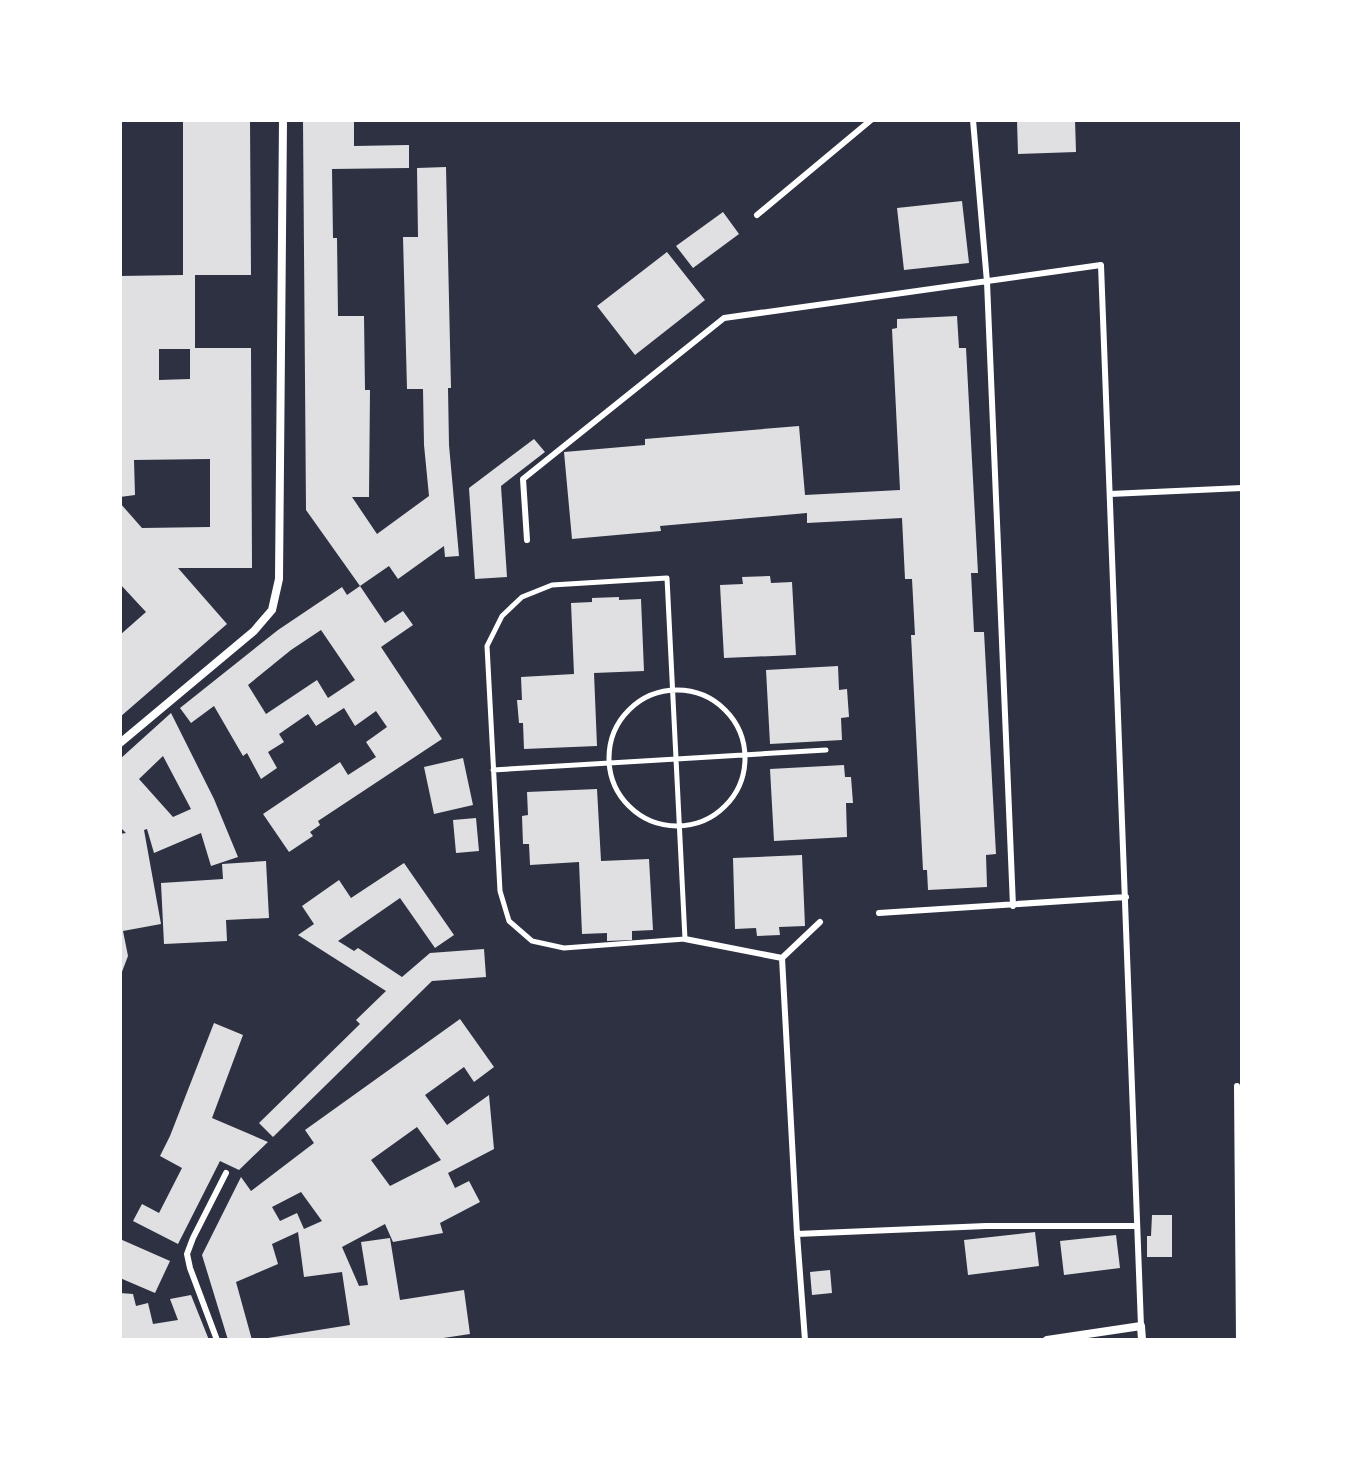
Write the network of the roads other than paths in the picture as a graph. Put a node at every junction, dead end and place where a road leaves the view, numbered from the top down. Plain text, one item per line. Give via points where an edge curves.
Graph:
1 (283, 120) edge
2 (871, 120) edge
3 (973, 120) edge
4 (757, 215) dead end
5 (987, 282) junction
6 (1242, 488) edge
7 (1110, 494) junction
8 (527, 540) dead end
9 (120, 743) edge
10 (1126, 897) junction
11 (1013, 906) junction
12 (879, 913) dead end
13 (820, 922) dead end
14 (685, 939) road end
15 (782, 958) junction
16 (1237, 1086) dead end
17 (226, 1173) dead end
18 (1137, 1226) junction
19 (797, 1234) junction
20 (1141, 1326) junction
21 (217, 1340) edge
22 (805, 1340) edge
23 (1047, 1340) edge
24 (1142, 1340) edge
25 (1239, 1340) edge

1 - 9 street via 279,579 272,610
2 - 4 lane
3 - 5 lane
5 - 7 lane via 1101,265
5 - 8 lane via 724,318 523,479
5 - 11 lane
6 - 7 lane
7 - 10 lane
10 - 11 lane
10 - 18 lane
11 - 12 lane
13 - 15 lane
14 - 15 lane
15 - 19 lane
16 - 25 lane
17 - 21 lane via 187,1254
18 - 19 lane
18 - 20 lane
19 - 22 lane
20 - 23 street
20 - 24 street

